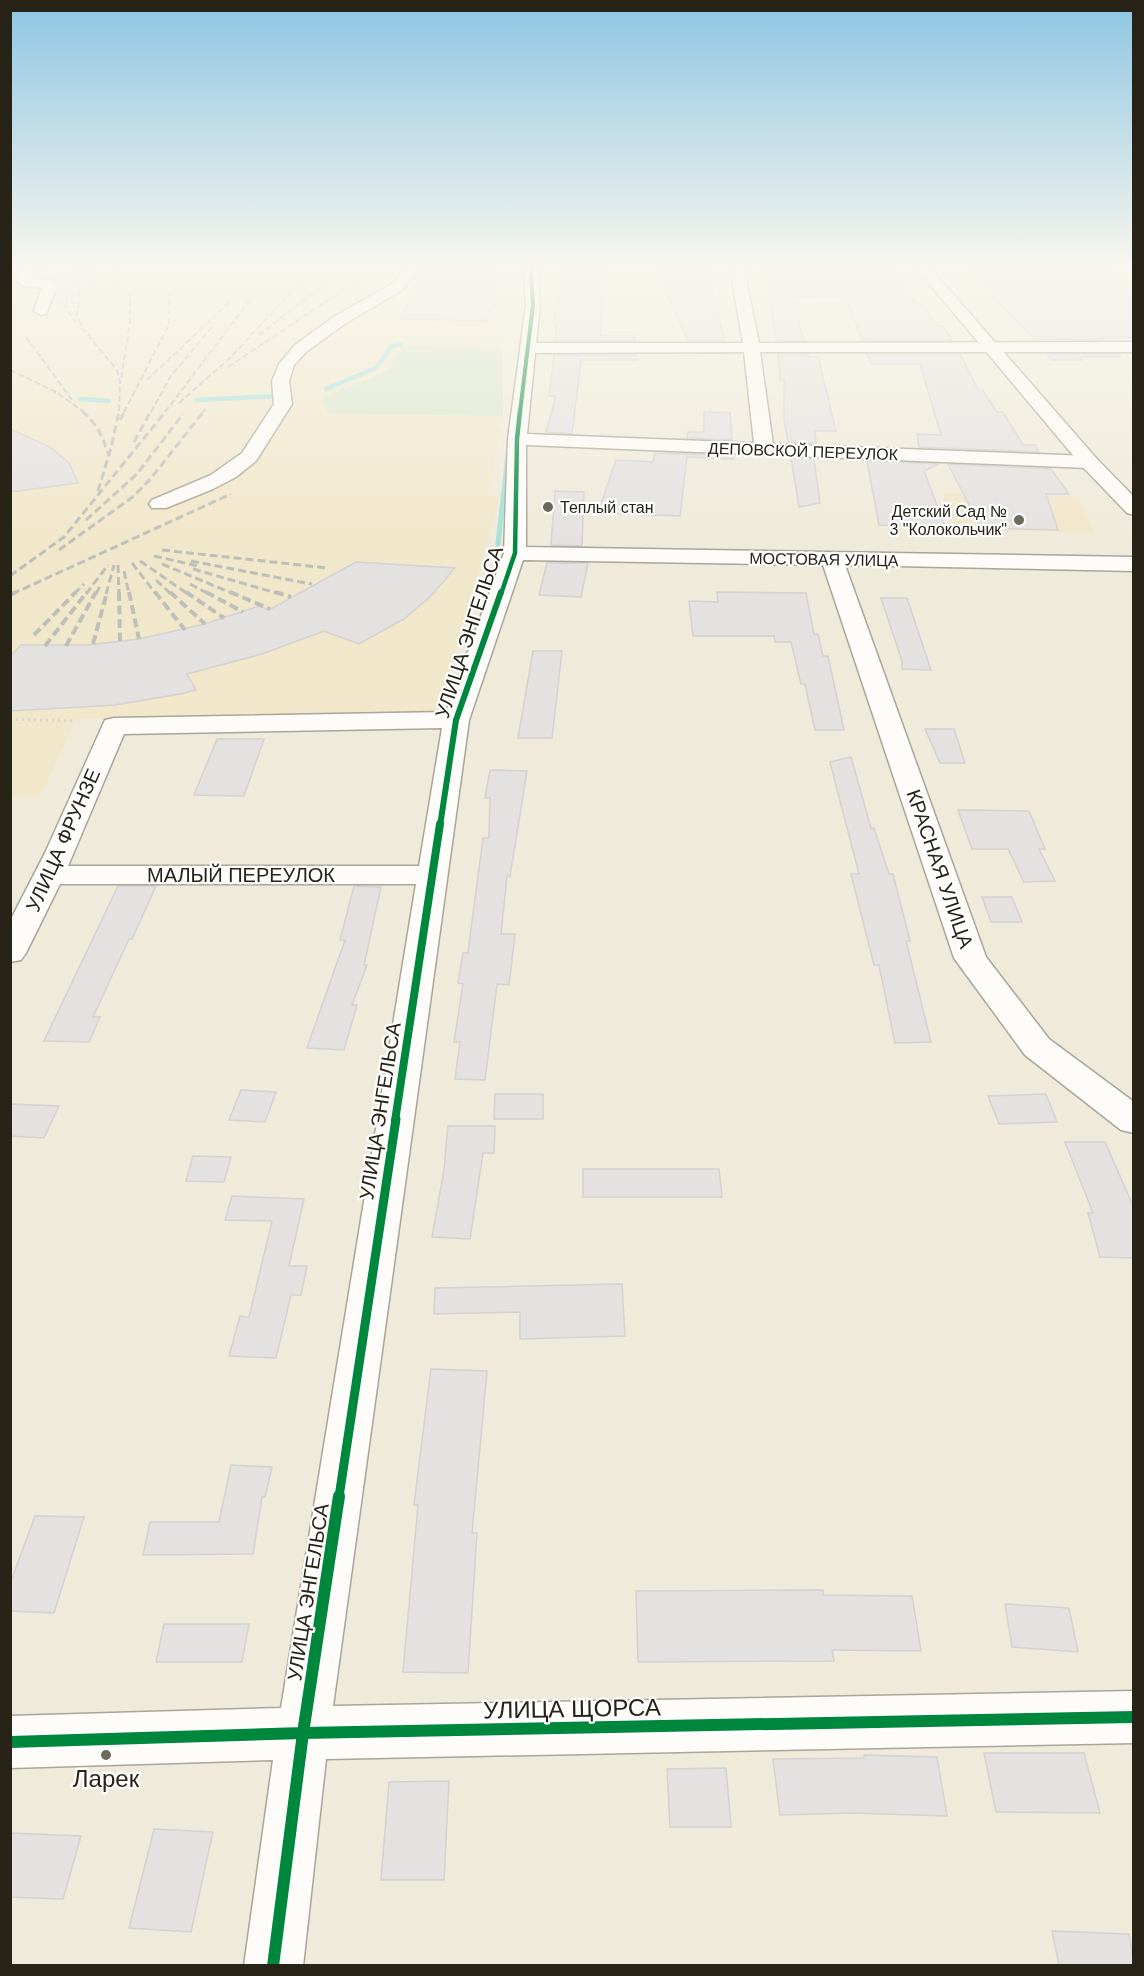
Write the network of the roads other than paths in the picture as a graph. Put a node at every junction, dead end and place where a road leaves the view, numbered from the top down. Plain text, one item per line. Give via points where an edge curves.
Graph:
1 (291, 361) edge
2 (527, 361) edge
3 (753, 361) edge
4 (1003, 361) edge
5 (517, 439) junction
6 (764, 449) junction
7 (1089, 462) junction
8 (159, 504) dead end
9 (1134, 509) edge
10 (515, 553) junction
11 (832, 559) junction
12 (1134, 564) edge
13 (456, 720) junction
14 (48, 875) junction
15 (433, 875) junction
16 (10, 953) edge
17 (1134, 1121) edge
18 (1134, 1717) edge
19 (303, 1733) junction
20 (10, 1742) edge
21 (273, 1965) edge

1 - 8 street via 281,374 283,404 249,457 218,479
2 - 5 street, УЛИЦА ЭНГЕЛЬСА
3 - 6 street
4 - 7 street
5 - 6 street, ДЕПОВСКОЙ ПЕРЕУЛОК
5 - 10 street, УЛИЦА ЭНГЕЛЬСА
6 - 7 street, ДЕПОВСКОЙ ПЕРЕУЛОК
7 - 9 street
10 - 11 street, МОСТОВАЯ УЛИЦА
10 - 13 street, УЛИЦА ЭНГЕЛЬСА
11 - 12 street, МОСТОВАЯ УЛИЦА
11 - 17 street, КРАСНАЯ УЛИЦА via 970,957 1037,1047
13 - 14 street, УЛИЦА ФРУНЗЕ via 114,726
13 - 15 street, УЛИЦА ЭНГЕЛЬСА
14 - 15 street, МАЛЫЙ ПЕРЕУЛОК
14 - 16 street, УЛИЦА ФРУНЗЕ
15 - 19 street, УЛИЦА ЭНГЕЛЬСА
18 - 19 street, УЛИЦА ЩОРСА
19 - 20 street, УЛИЦА ЩОРСА
19 - 21 street, УЛИЦА ЭНГЕЛЬСА

